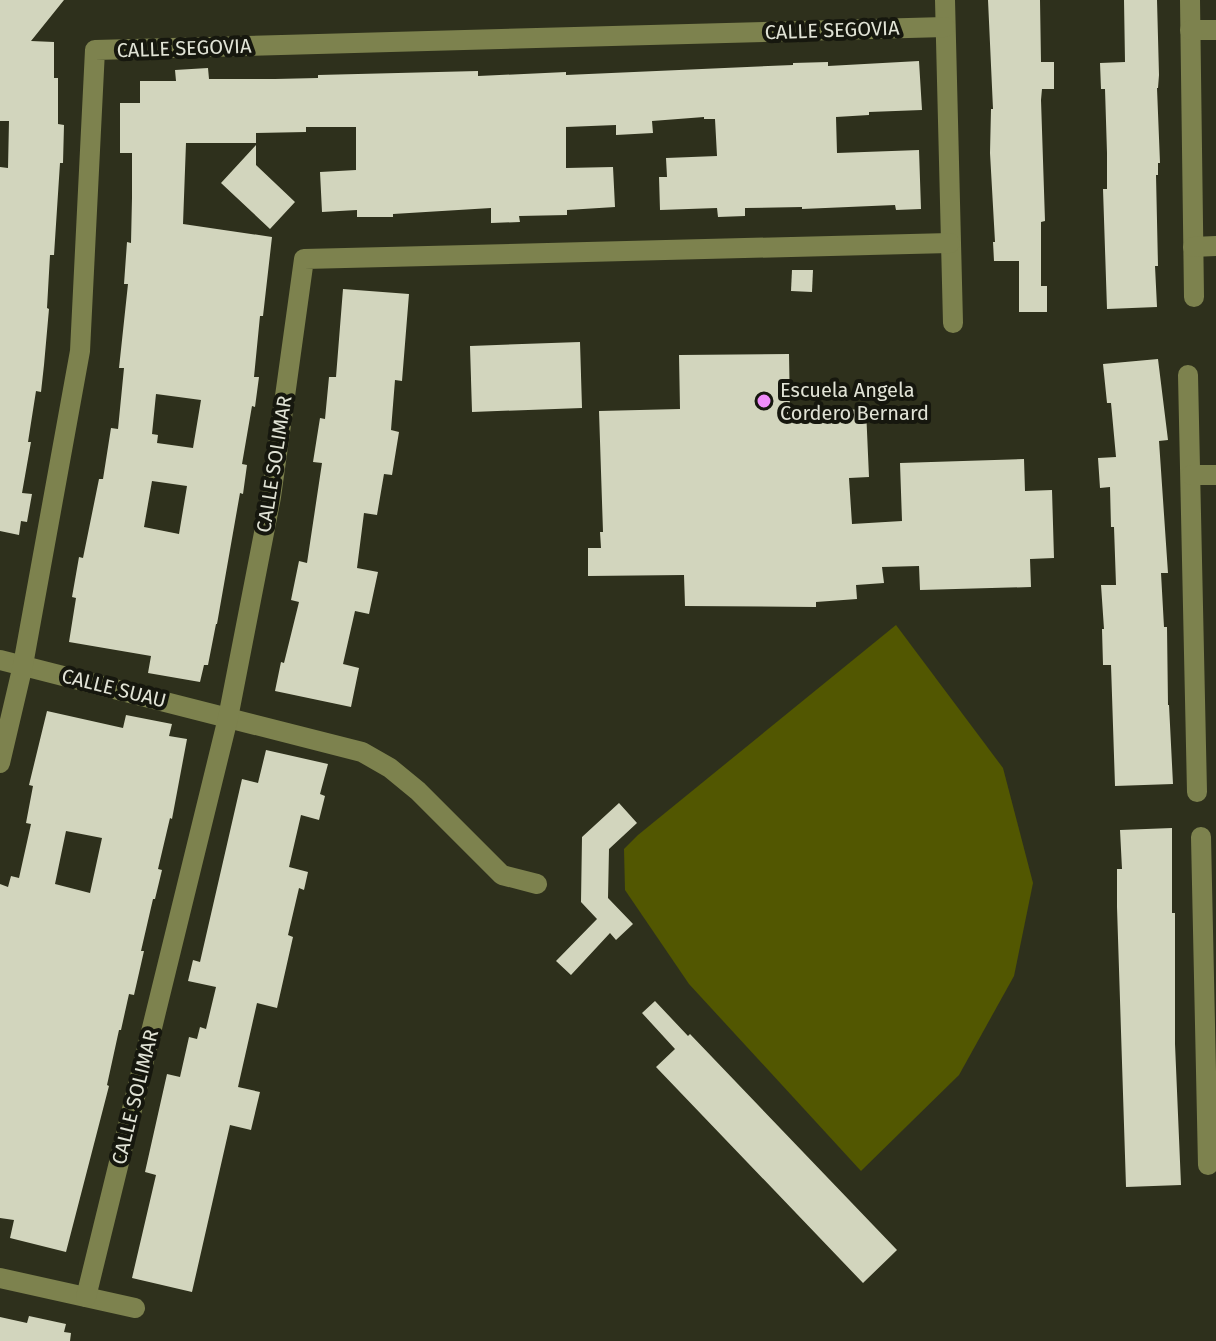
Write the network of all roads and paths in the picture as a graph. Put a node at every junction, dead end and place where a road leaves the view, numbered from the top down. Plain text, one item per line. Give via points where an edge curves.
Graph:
1 (945, 0) edge
2 (1190, 0) edge
3 (945, 27) junction
4 (1190, 30) junction
5 (1216, 30) edge
6 (950, 243) junction
7 (1216, 246) edge
8 (1193, 247) junction
9 (1194, 297) dead end
10 (953, 323) dead end
11 (1188, 375) dead end
12 (1191, 475) junction
13 (1216, 475) edge
14 (0, 660) edge
15 (23, 665) junction
16 (1195, 691) junction
17 (1216, 691) edge
18 (228, 718) junction
19 (0, 763) edge
20 (1197, 792) dead end
21 (1201, 837) dead end
22 (537, 884) dead end
23 (1210, 912) edge
24 (1212, 1131) edge
25 (1208, 1165) dead end
26 (0, 1278) edge
27 (86, 1297) junction
28 (135, 1308) dead end

1 - 3 street
2 - 4 street
3 - 6 street
3 - 15 street, CALLE SEGOVIA via 95,50 80,351
4 - 5 street
4 - 8 street
6 - 10 street
6 - 18 street, CALLE SOLIMAR via 304,259 271,497
7 - 8 street
8 - 9 street
11 - 12 street
12 - 13 street
12 - 16 street
14 - 15 street, CALLE SUAU
15 - 18 street, CALLE SUAU
15 - 19 street, CALLE SEGOVIA
16 - 17 street
16 - 20 street
18 - 22 street, CALLE SUAU via 362,752 418,791 502,875
18 - 27 street, CALLE SOLIMAR
21 - 23 street
23 - 24 street
24 - 25 street
26 - 27 street
27 - 28 street

